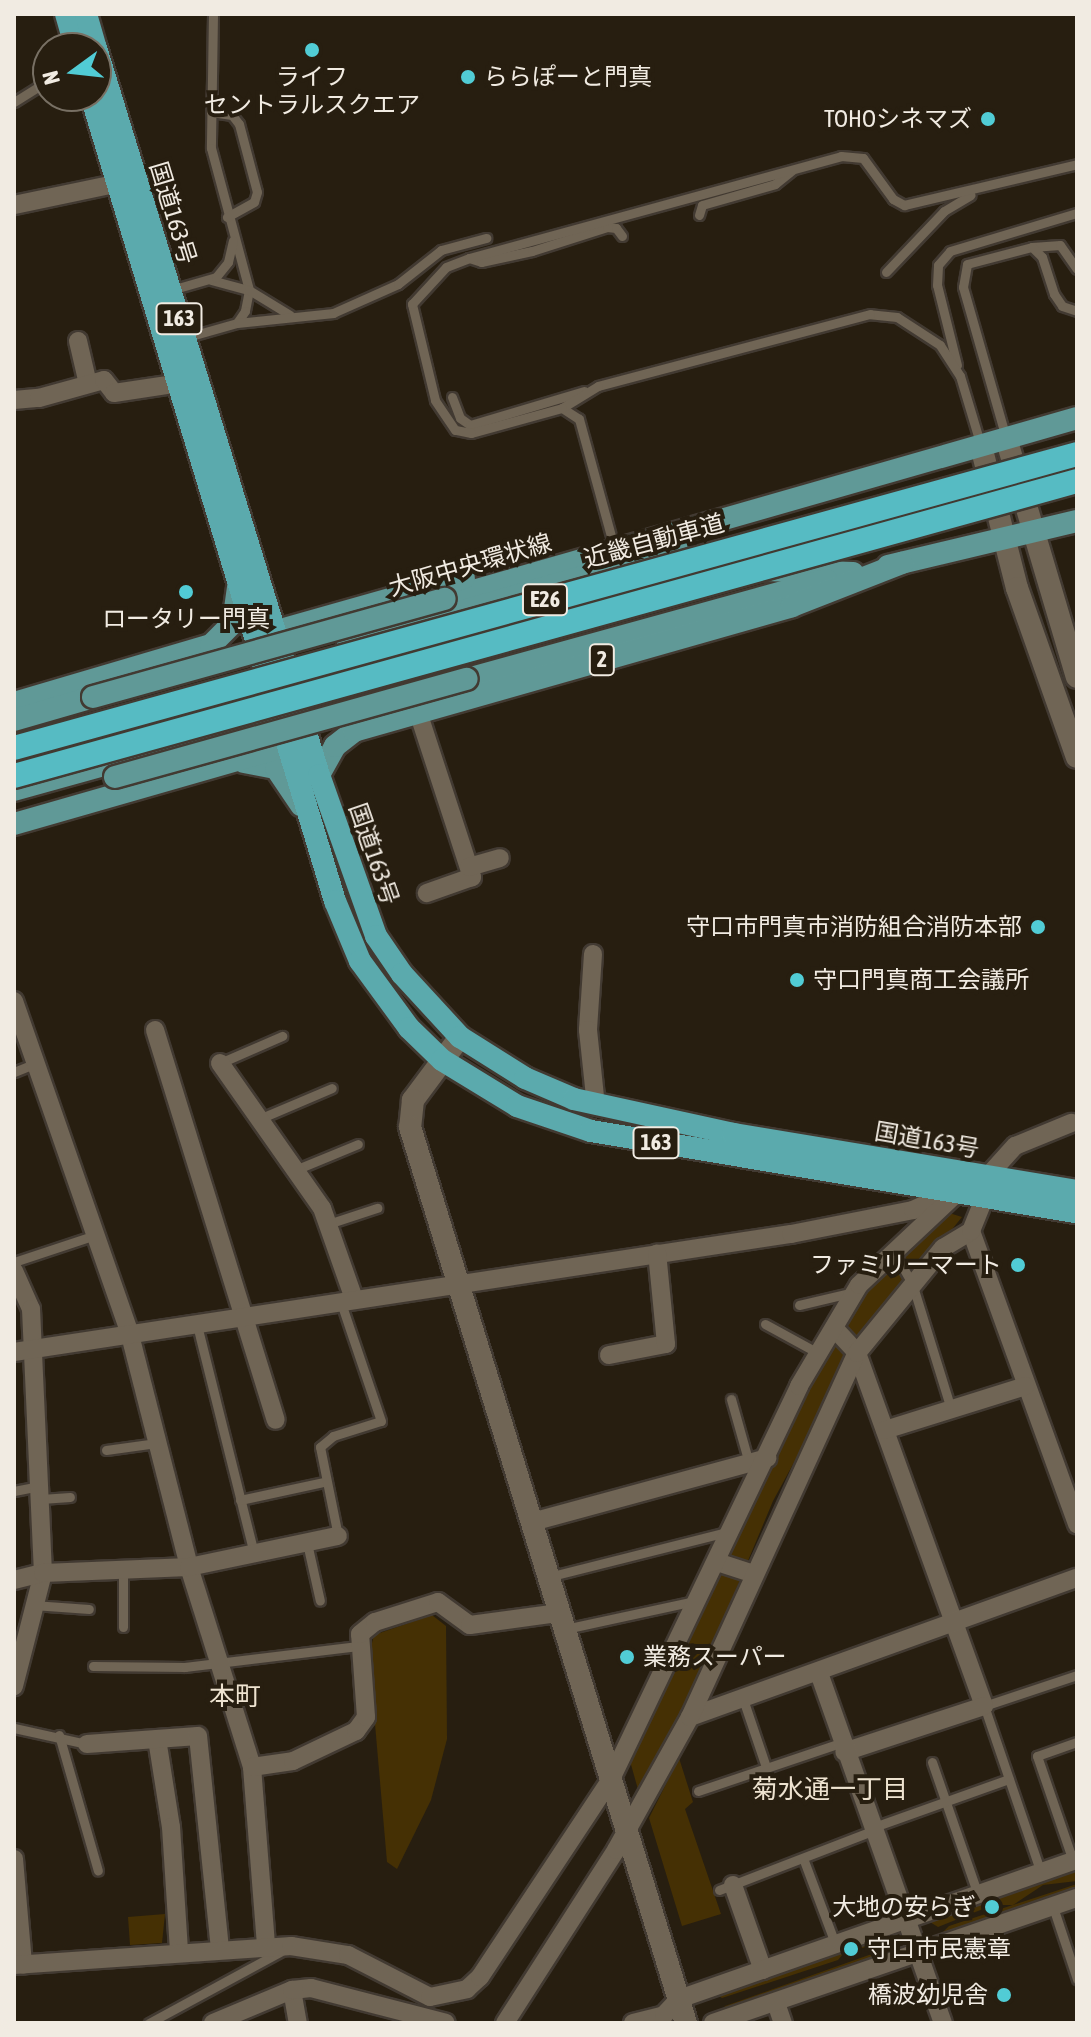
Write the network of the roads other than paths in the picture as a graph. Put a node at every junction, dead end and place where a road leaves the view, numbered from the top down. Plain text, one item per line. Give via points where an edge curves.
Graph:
1 (213, 14) edge
2 (32, 91) edge
3 (14, 102) edge
4 (98, 112) edge
5 (111, 112) edge
6 (211, 112) junction
7 (1077, 166) edge
8 (795, 168) junction
9 (127, 181) junction
10 (978, 191) junction
11 (14, 205) edge
12 (1077, 213) edge
13 (699, 215) dead end
14 (227, 217) junction
15 (622, 236) dead end
16 (486, 238) dead end
17 (233, 241) junction
18 (1032, 247) junction
19 (469, 258) junction
20 (1077, 269) edge
21 (886, 272) dead end
22 (211, 280) junction
23 (170, 290) junction
24 (249, 290) junction
25 (1077, 311) edge
26 (290, 315) junction
27 (237, 323) junction
28 (184, 338) junction
29 (78, 341) dead end
30 (960, 376) junction
31 (181, 383) junction
32 (88, 384) junction
33 (598, 386) junction
34 (452, 397) dead end
35 (14, 400) edge
36 (562, 408) junction
37 (1077, 418) edge
38 (1006, 438) junction
39 (981, 446) junction
40 (1077, 454) edge
41 (1077, 466) edge
42 (1077, 481) edge
43 (1018, 482) junction
44 (992, 489) junction
45 (750, 512) junction
46 (1077, 521) edge
47 (1033, 533) junction
48 (1006, 539) junction
49 (612, 545) junction
50 (902, 563) junction
51 (853, 573) junction
52 (238, 576) junction
53 (262, 589) junction
54 (316, 619) junction
55 (266, 633) junction
56 (275, 664) junction
57 (1077, 677) edge
58 (282, 687) junction
59 (14, 703) edge
60 (418, 712) junction
61 (290, 713) junction
62 (14, 720) edge
63 (299, 742) junction
64 (14, 748) edge
65 (1077, 757) edge
66 (14, 762) edge
67 (233, 763) junction
68 (319, 775) junction
69 (14, 776) edge
70 (14, 790) edge
71 (14, 805) edge
72 (311, 819) junction
73 (14, 824) edge
74 (500, 858) dead end
75 (469, 867) junction
76 (427, 893) dead end
77 (593, 954) dead end
78 (14, 1001) edge
79 (155, 1030) dead end
80 (282, 1036) dead end
81 (460, 1037) junction
82 (442, 1060) junction
83 (36, 1063) junction
84 (220, 1063) joint
85 (14, 1072) edge
86 (332, 1088) dead end
87 (596, 1106) junction
88 (259, 1119) junction
89 (1071, 1123) dead end
90 (358, 1144) dead end
91 (295, 1170) junction
92 (986, 1187) junction
93 (1077, 1191) edge
94 (954, 1193) junction
95 (377, 1208) dead end
96 (1077, 1212) edge
97 (328, 1224) junction
98 (971, 1231) junction
99 (95, 1235) junction
100 (894, 1252) junction
101 (657, 1253) junction
102 (14, 1262) edge
103 (14, 1271) edge
104 (912, 1283) junction
105 (457, 1284) junction
106 (855, 1292) junction
107 (348, 1301) junction
108 (799, 1305) dead end
109 (22, 1306) edge
110 (248, 1317) junction
111 (765, 1324) dead end
112 (197, 1325) junction
113 (834, 1328) junction
114 (130, 1335) junction
115 (35, 1349) junction
116 (14, 1352) edge
117 (819, 1353) junction
118 (857, 1353) junction
119 (609, 1355) dead end
120 (1025, 1386) junction
121 (731, 1399) dead end
122 (951, 1409) junction
123 (276, 1420) dead end
124 (885, 1430) junction
125 (157, 1443) junction
126 (106, 1450) dead end
127 (758, 1461) junction
128 (324, 1482) junction
129 (14, 1491) edge
130 (40, 1492) junction
131 (70, 1497) dead end
132 (240, 1500) junction
133 (532, 1522) junction
134 (1077, 1524) edge
135 (733, 1530) junction
136 (338, 1536) joint
137 (307, 1543) junction
138 (254, 1554) junction
139 (717, 1562) junction
140 (189, 1567) junction
141 (123, 1570) junction
142 (43, 1573) junction
143 (753, 1574) junction
144 (548, 1577) junction
145 (1077, 1578) edge
146 (14, 1580) edge
147 (699, 1600) junction
148 (320, 1601) dead end
149 (33, 1605) junction
150 (89, 1609) dead end
151 (954, 1620) junction
152 (562, 1621) junction
153 (123, 1627) dead end
154 (358, 1646) junction
155 (218, 1664) junction
156 (93, 1666) dead end
157 (819, 1673) junction
158 (1077, 1675) edge
159 (14, 1686) edge
160 (743, 1699) junction
161 (984, 1706) junction
162 (690, 1717) junction
163 (14, 1728) edge
164 (59, 1735) junction
165 (157, 1739) junction
166 (1077, 1742) edge
167 (87, 1744) joint
168 (842, 1748) junction
169 (932, 1762) dead end
170 (252, 1767) junction
171 (766, 1767) junction
172 (611, 1779) junction
173 (1009, 1779) junction
174 (698, 1791) dead end
175 (946, 1801) junction
176 (626, 1826) junction
177 (871, 1830) junction
178 (803, 1858) junction
179 (14, 1859) edge
180 (1075, 1861) edge
181 (98, 1871) dead end
182 (1041, 1873) junction
183 (726, 1888) joint
184 (978, 1895) junction
185 (1077, 1898) edge
186 (1053, 1907) junction
187 (907, 1921) junction
188 (266, 1945) junction
189 (291, 1946) junction
190 (836, 1946) junction
191 (220, 1949) junction
192 (179, 1952) junction
193 (919, 1953) junction
194 (18, 1965) edge
195 (763, 1970) junction
196 (1077, 1979) edge
197 (292, 1990) junction
198 (679, 1999) junction
199 (776, 2003) junction
200 (405, 2018) edge
201 (149, 2023) edge
202 (213, 2023) edge
203 (298, 2023) edge
204 (446, 2023) edge
205 (505, 2023) edge
206 (633, 2023) edge
207 (686, 2023) edge
208 (713, 2023) edge
209 (783, 2023) edge
210 (943, 2023) edge

1 - 6 lane
2 - 3 lane
4 - 9 highway, 国道163号 / 163
5 - 9 highway, 国道163号 / 163
6 - 14 lane via 211,148
6 - 14 lane via 232,115 239,124 257,192 254,202
7 - 10 lane
8 - 10 lane via 841,156 863,158 893,199 904,205
8 - 13 lane via 775,184 702,205
8 - 19 lane
9 - 11 street
9 - 23 highway, 国道163号 / 163
9 - 31 highway, 国道163号 / 163
10 - 21 lane via 944,211
12 - 30 lane via 950,251 938,265 937,285
14 - 17 lane
15 - 19 lane via 607,227 532,251 481,262
16 - 26 lane via 441,250 372,299 333,313
17 - 22 lane via 228,262
17 - 24 lane via 240,247
18 - 20 lane via 1060,245
18 - 25 lane via 1042,257 1062,306
18 - 38 lane via 978,257 963,273
19 - 36 lane via 446,267 412,304 443,419 455,430 471,433
22 - 23 lane
22 - 24 lane
23 - 28 highway, 国道163号 / 163
24 - 26 lane
24 - 27 lane
26 - 27 lane
27 - 28 lane
28 - 53 highway, 国道163号 / 163
29 - 32 street
30 - 33 lane via 922,329 897,317 870,314
30 - 39 lane
31 - 32 street via 114,393 104,380
31 - 52 highway, 国道163号 / 163
32 - 35 street
33 - 34 lane via 470,425 460,418
33 - 36 lane
36 - 49 lane via 579,419
37 - 38 main road
38 - 39 main road
38 - 43 street
39 - 44 street
39 - 45 main road
40 - 64 highway, 近畿自動車道 / E26, bridge
41 - 43 main road
42 - 69 highway, E26, bridge
43 - 44 main road
43 - 47 street
44 - 48 street
45 - 49 main road via 717,509
45 - 56 main road via 751,525 734,533
46 - 47 main road, 2
47 - 48 main road, 2
47 - 57 street
48 - 50 main road, 2
48 - 65 street via 1017,588
49 - 54 main road
49 - 62 main road, 大阪中央環状線, bridge via 445,599
50 - 51 main road, 2
50 - 60 main road, 2 via 792,606
51 - 58 main road via 745,569 685,576
51 - 71 main road, 2, bridge
52 - 55 highway, 国道163号 / 163
52 - 59 main road via 233,623 211,645
53 - 54 main road via 280,609
53 - 55 highway, 国道163号 / 163
54 - 55 main road
55 - 56 highway, 国道163号 / 163
56 - 58 highway, 国道163号 / 163
58 - 61 highway, 国道163号 / 163
58 - 66 main road
60 - 68 main road, 2 via 354,731 335,746
60 - 75 street
61 - 63 highway, 国道163号 / 163
61 - 70 main road
63 - 67 main road
63 - 68 highway, 国道163号 / 163
63 - 72 highway, 国道163号 / 163
67 - 72 main road via 276,768
67 - 73 main road
68 - 81 highway, 国道163号 / 163 via 376,936 402,974
72 - 82 highway, 国道163号 / 163 via 335,901 360,961 387,1002
74 - 75 street
75 - 76 street via 472,877
77 - 87 street via 588,1030
78 - 83 street
79 - 110 street
80 - 84 lane
81 - 82 street
81 - 87 highway, 国道163号 / 163 via 525,1078
82 - 94 highway, 国道163号 / 163 via 517,1106 591,1131
82 - 105 street via 413,1100 410,1127
83 - 85 lane
83 - 99 street
84 - 88 street
86 - 88 lane
87 - 92 highway, 国道163号 / 163
88 - 91 street
89 - 92 street via 1015,1146
90 - 91 lane
91 - 97 street
92 - 93 highway, 国道163号 / 163
92 - 94 highway, 国道163号 / 163
92 - 96 highway, 国道163号 / 163
92 - 98 street
94 - 100 street
94 - 101 street via 913,1210
95 - 97 lane
97 - 107 street
98 - 104 street via 943,1248
98 - 120 street
99 - 102 lane
99 - 114 street
100 - 104 lane
100 - 106 street
101 - 105 street
101 - 119 street via 666,1344
103 - 109 street
104 - 118 street
104 - 122 lane
105 - 107 street
105 - 133 street
106 - 108 lane
106 - 113 street
107 - 110 street
107 - 128 lane via 381,1421 333,1436 320,1447
109 - 115 street
110 - 112 street
110 - 123 street
111 - 117 lane
112 - 114 street
112 - 132 lane
113 - 117 street
113 - 118 street
114 - 115 street
114 - 125 street
115 - 116 street
115 - 130 street
117 - 127 street
118 - 124 street
118 - 143 street
120 - 122 street
120 - 134 street
121 - 127 lane
122 - 124 street
124 - 151 street
125 - 126 lane
125 - 140 street
127 - 133 street
127 - 135 street
128 - 132 lane
128 - 136 lane
129 - 130 lane
130 - 131 lane
130 - 142 street
132 - 138 lane
133 - 144 street
135 - 139 street
135 - 144 lane
136 - 137 street
137 - 138 street
137 - 148 lane
138 - 140 street
139 - 143 street
139 - 147 street
140 - 141 street
140 - 155 street
141 - 142 street
141 - 153 lane
142 - 146 street
142 - 149 street
143 - 162 street
144 - 152 street
145 - 151 street
147 - 152 lane
147 - 172 street
149 - 150 lane
149 - 159 street
151 - 157 street
151 - 161 street
152 - 154 street via 470,1625 438,1602 375,1622 360,1634
152 - 172 street
154 - 155 lane
154 - 170 street via 366,1717 356,1731 293,1761
155 - 156 lane
155 - 170 street
157 - 160 street
157 - 168 street
158 - 161 lane
160 - 162 street
160 - 171 lane
161 - 168 street
161 - 173 lane
162 - 176 street
163 - 164 lane
164 - 167 lane
164 - 181 lane
165 - 167 street
165 - 191 street via 198,1736
165 - 192 street via 171,1827
166 - 180 lane via 1037,1756
168 - 171 lane
168 - 177 street
169 - 175 lane
170 - 188 street
171 - 174 lane
172 - 176 street
172 - 189 street via 467,1989 430,1997 348,1955
173 - 175 lane
173 - 182 lane
175 - 177 lane
175 - 184 lane
176 - 198 street
176 - 205 street via 616,1850
177 - 178 lane
177 - 187 street
178 - 183 lane
178 - 190 lane
179 - 194 street
180 - 182 street
182 - 184 street
183 - 195 street
184 - 187 street
185 - 186 street
186 - 193 street
186 - 196 lane
187 - 190 street
187 - 193 street
188 - 189 street
188 - 191 street
189 - 201 lane
190 - 195 street
191 - 192 street
192 - 194 street
193 - 199 street
193 - 210 street
195 - 198 street
197 - 200 street via 336,1993
197 - 202 street
197 - 203 street
198 - 206 street via 664,2015
198 - 207 street
199 - 208 street
199 - 209 street
200 - 204 street

